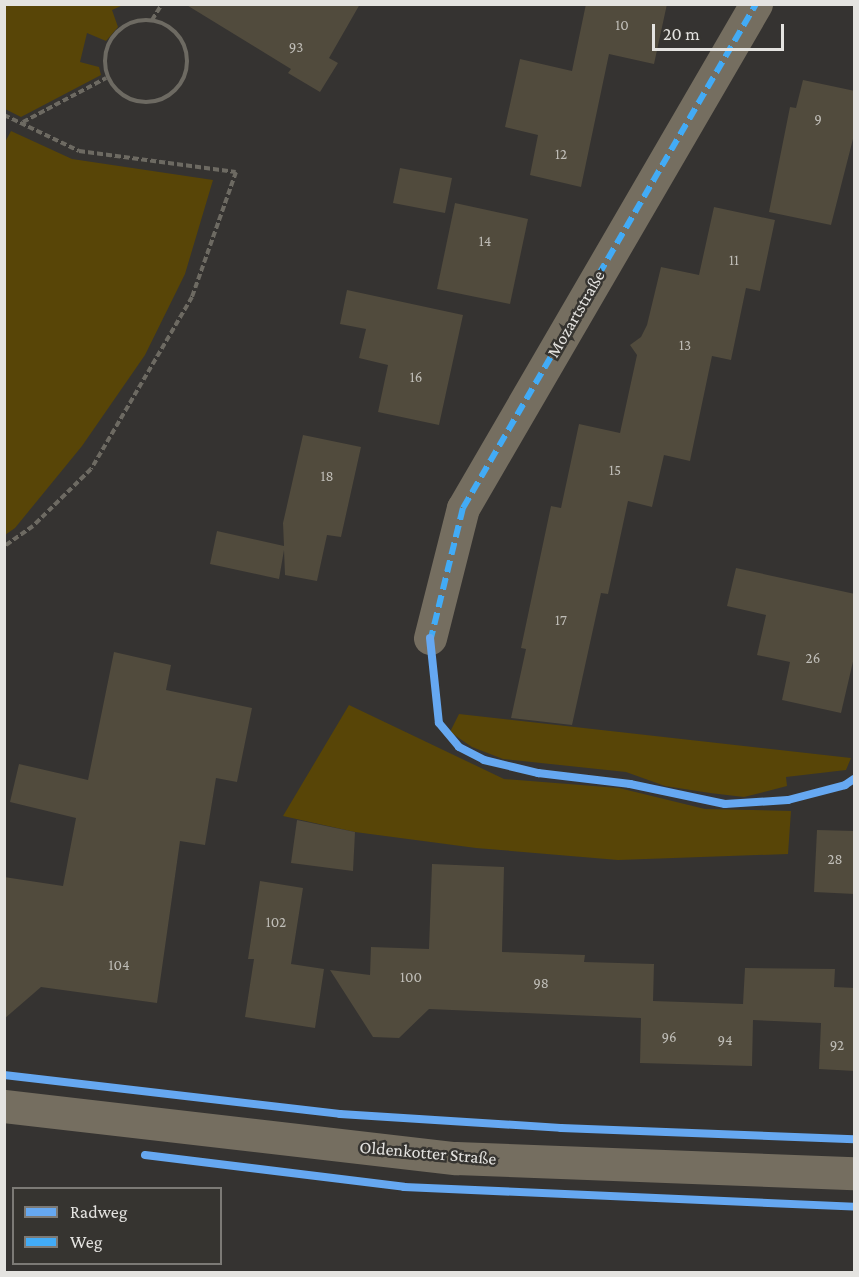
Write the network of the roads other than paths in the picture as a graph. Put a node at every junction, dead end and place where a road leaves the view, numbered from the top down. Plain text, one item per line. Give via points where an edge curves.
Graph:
1 (756, 4) edge
2 (430, 638) dead end
3 (4, 1106) edge
4 (855, 1173) edge

1 - 2 street, Mozartstraße via 463,508
3 - 4 street, Oldenkotter Straße via 456,1158

